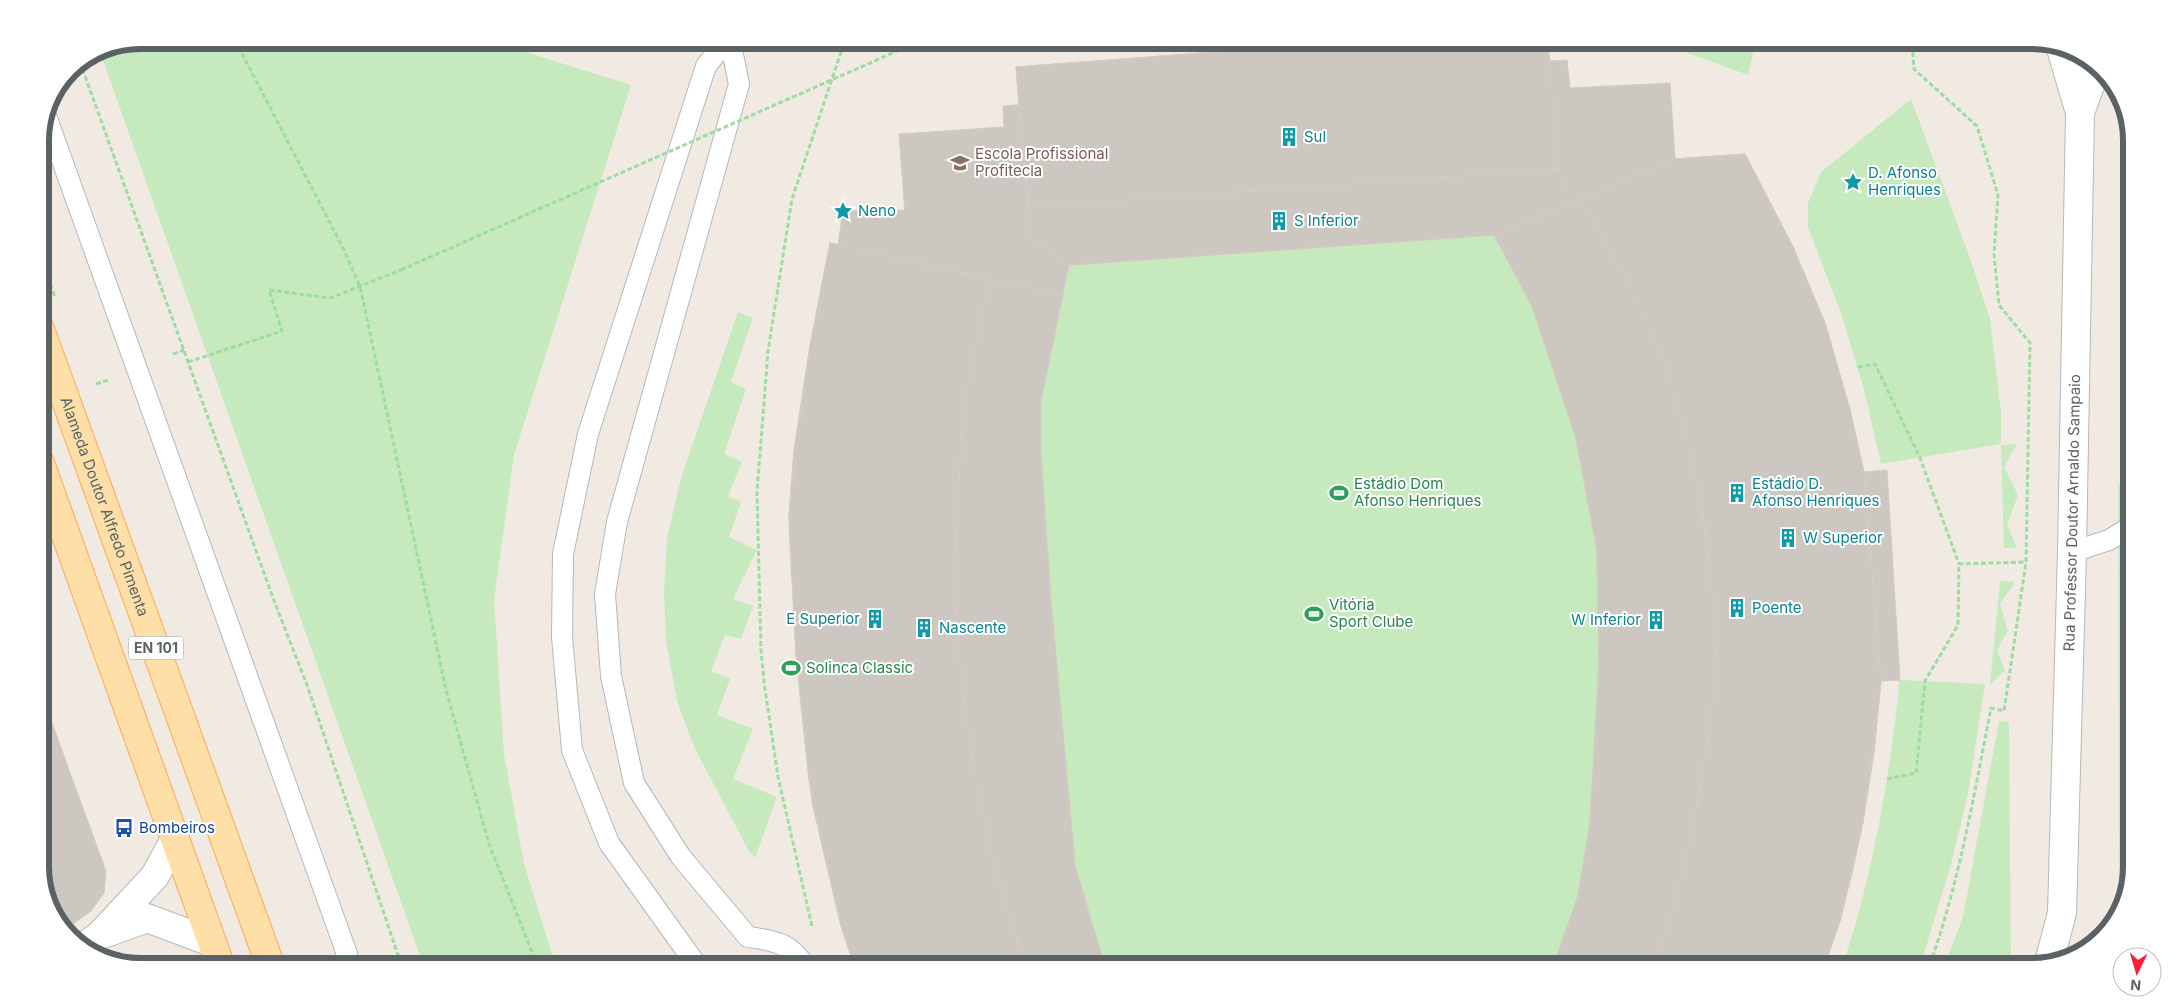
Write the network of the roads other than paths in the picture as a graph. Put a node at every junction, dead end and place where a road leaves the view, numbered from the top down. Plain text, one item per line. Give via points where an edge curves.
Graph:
1 (720, 49) edge
2 (730, 49) edge
3 (2062, 54) edge
4 (2094, 73) edge
5 (2080, 112) junction
6 (50, 127) edge
7 (49, 354) edge
8 (49, 489) edge
9 (2123, 531) edge
10 (2072, 552) junction
11 (174, 839) junction
12 (2062, 913) junction
13 (93, 941) edge
14 (2071, 950) edge
15 (216, 955) edge
16 (2052, 956) edge
17 (268, 958) edge
18 (346, 958) edge
19 (692, 958) edge
20 (800, 958) edge

1 - 19 lane via 706,66 588,434 563,554 562,637 572,750 609,843
2 - 20 lane via 739,84 617,522 605,594 610,667 634,783 682,857 748,937 780,942
3 - 5 street, Rua Professor Doutor Arnaldo Sampaio
4 - 5 street, Rua Professor Doutor Arnaldo Sampaio
5 - 10 street, Rua Professor Doutor Arnaldo Sampaio
6 - 18 lane via 348,954
7 - 17 main road, Alameda Doutor Alfredo Pimenta / EN 101
8 - 11 main road, EN 101
9 - 10 lane via 2109,540
10 - 12 street, Rua Professor Doutor Arnaldo Sampaio
11 - 13 street via 155,876
11 - 15 main road, EN 101
12 - 14 street
12 - 16 street
13 - 15 street via 147,918

